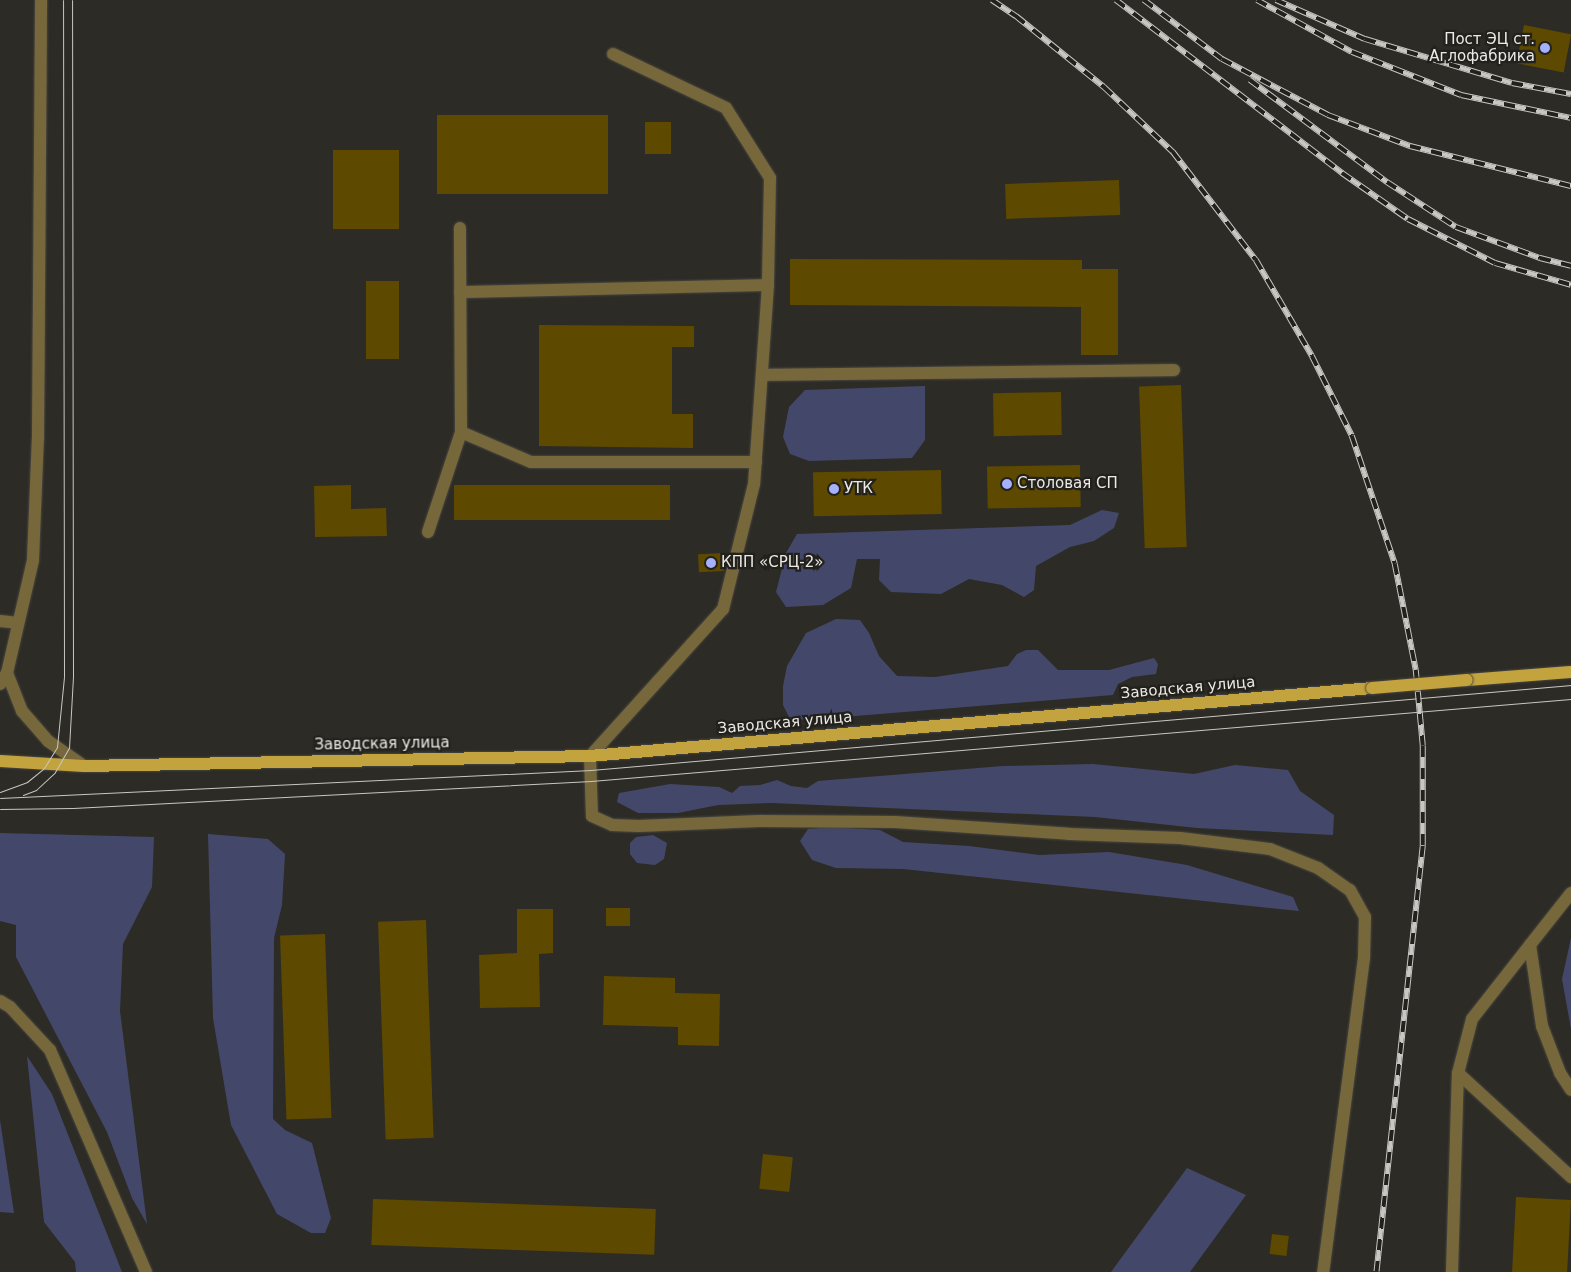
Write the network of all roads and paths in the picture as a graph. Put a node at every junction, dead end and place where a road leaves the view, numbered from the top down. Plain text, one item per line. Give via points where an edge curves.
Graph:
1 (42, 0) edge
2 (613, 54) dead end
3 (460, 228) dead end
4 (768, 285) junction
5 (460, 292) junction
6 (1174, 370) dead end
7 (762, 375) junction
8 (461, 432) junction
9 (756, 462) junction
10 (428, 532) dead end
11 (0, 620) edge
12 (18, 623) junction
13 (7, 672) junction
14 (1571, 672) edge
15 (0, 684) edge
16 (590, 756) junction
17 (0, 761) edge
18 (84, 766) junction
19 (1571, 893) edge
20 (1530, 945) junction
21 (0, 1001) edge
22 (1458, 1074) junction
23 (1571, 1090) edge
24 (1571, 1177) edge
25 (146, 1272) edge
26 (1323, 1272) edge
27 (1452, 1272) edge

1 - 12 street via 38,438 33,560
2 - 4 street via 726,108 770,178
3 - 5 street
4 - 5 street
4 - 7 street
5 - 8 street
6 - 7 street
7 - 9 street
8 - 9 street via 531,462
8 - 10 street
9 - 16 street via 754,484 723,609
11 - 12 street
12 - 13 street
13 - 15 street
13 - 18 street via 22,711 48,741
14 - 16 main road, Заводская улица, bridge
16 - 18 main road, Заводская улица
16 - 26 street via 592,816 612,825 895,822 1180,838 1270,850 1318,868 1350,890 1365,917 1364,958
17 - 18 main road, Заводская улица
19 - 20 street
20 - 22 street via 1472,1019
20 - 23 street via 1542,1026 1560,1073
21 - 25 street via 50,1050
22 - 24 street
22 - 27 street

